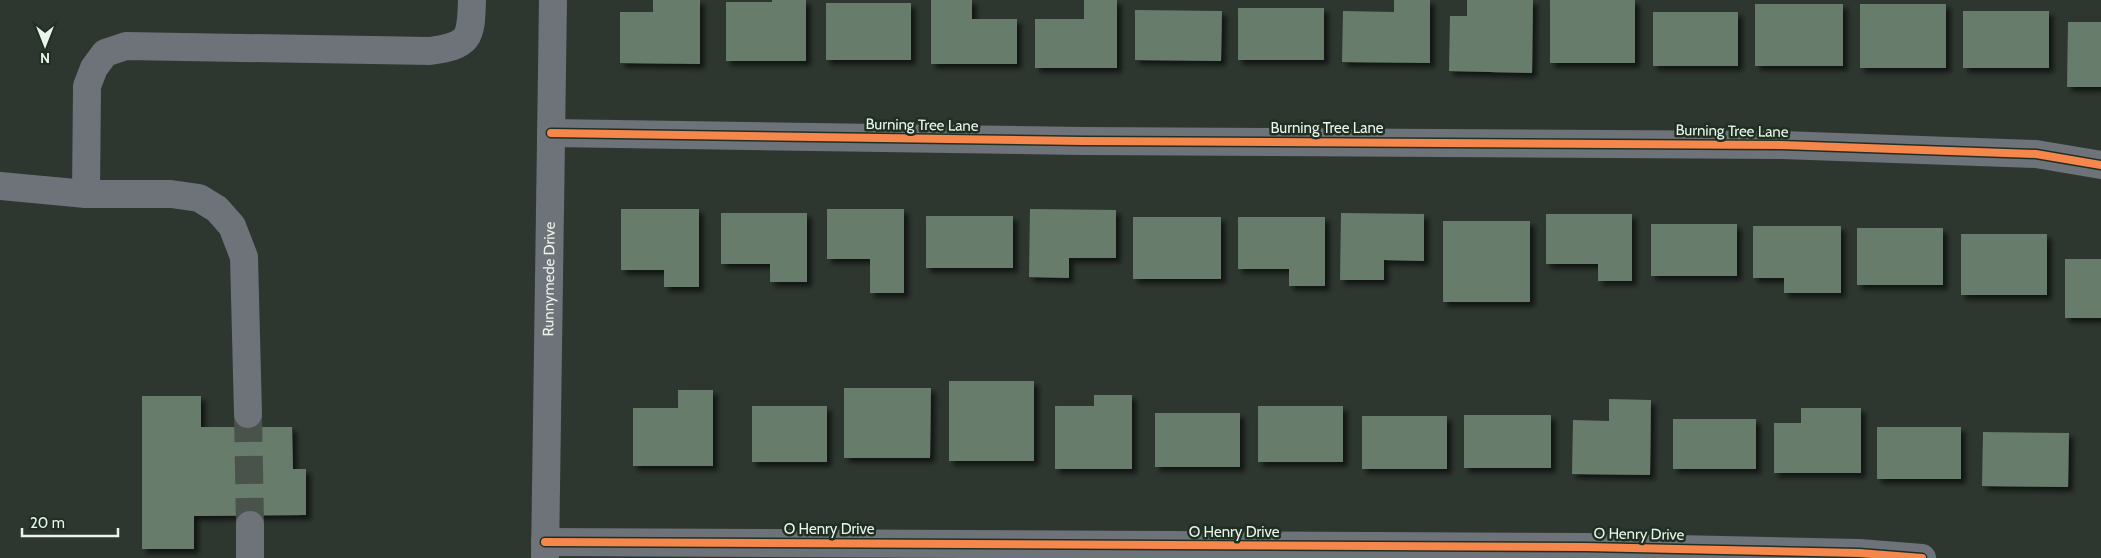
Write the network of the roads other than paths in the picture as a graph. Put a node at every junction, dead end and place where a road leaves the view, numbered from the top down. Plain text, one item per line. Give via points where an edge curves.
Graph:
1 (472, 0) edge
2 (553, 0) edge
3 (551, 133) junction
4 (2101, 165) edge
5 (0, 186) edge
6 (86, 194) junction
7 (248, 414) tunnel mouth
8 (250, 524) tunnel mouth
9 (545, 550) edge
10 (250, 558) edge
11 (1922, 558) edge

1 - 6 street via 468,36 450,48 430,51 126,46 105,53 87,86
2 - 3 street, Runnymede Drive
3 - 4 street, Burning Tree Lane via 1083,141 1782,145 2036,154
3 - 9 street, Runnymede Drive
5 - 6 street
6 - 7 street via 170,194 199,198 217,209 232,226 244,257
8 - 10 street
9 - 11 street, O Henry Drive via 1586,547 1859,553

